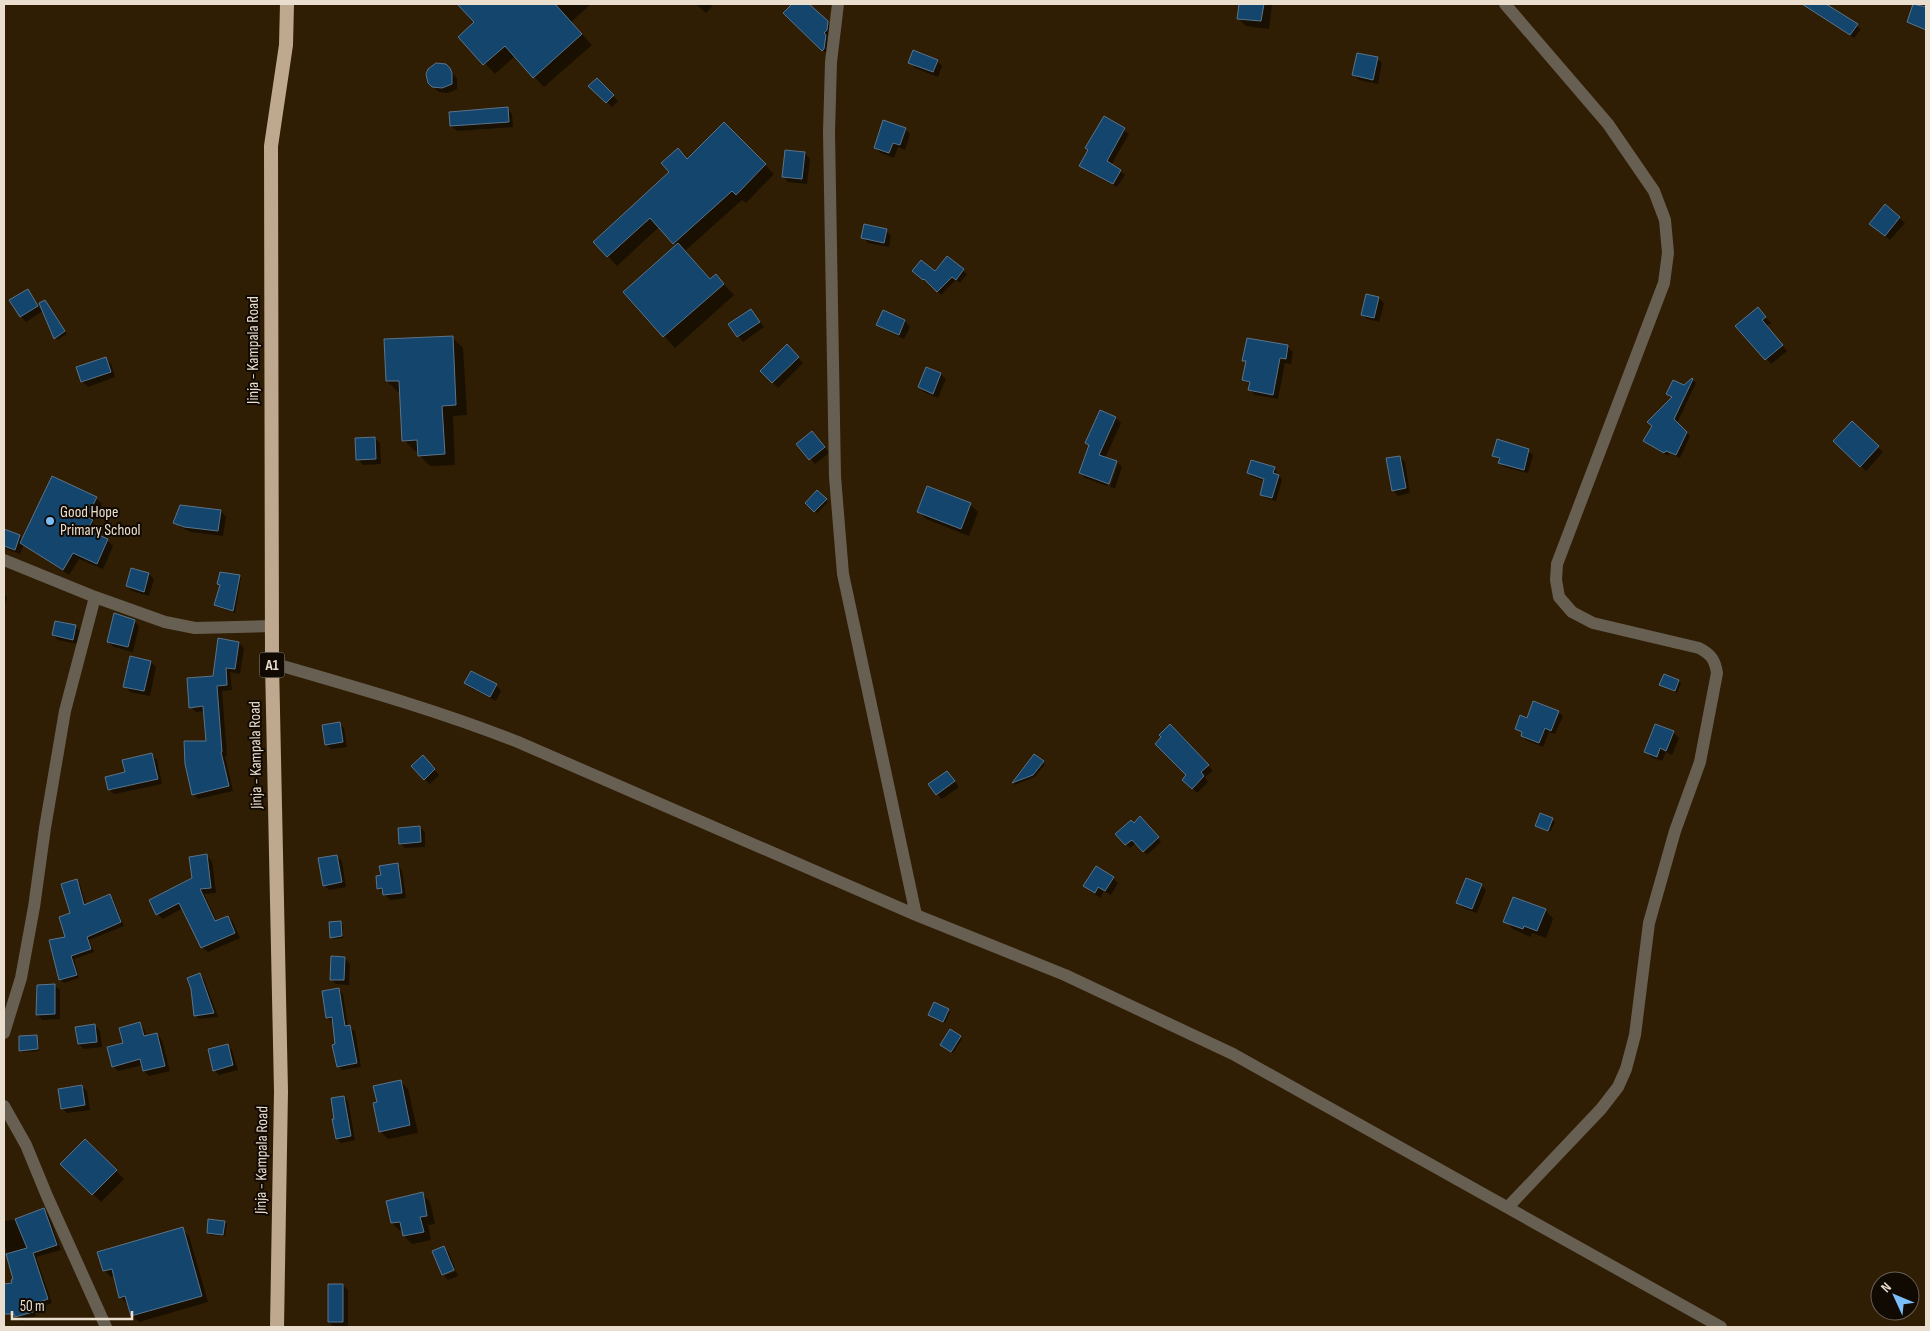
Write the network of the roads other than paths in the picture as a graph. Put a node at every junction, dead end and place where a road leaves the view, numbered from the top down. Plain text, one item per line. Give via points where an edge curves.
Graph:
1 (287, 4) edge
2 (838, 4) edge
3 (1505, 4) edge
4 (4, 560) edge
5 (95, 597) junction
6 (273, 626) junction
7 (272, 663) junction
8 (916, 915) junction
9 (4, 1033) edge
10 (4, 1106) edge
11 (1508, 1207) junction
12 (106, 1327) edge
13 (277, 1327) edge
14 (1721, 1327) edge

1 - 6 highway, Jinja - Kampala Road / A1 via 286,45 271,146
2 - 8 street via 831,62 829,132 837,497 844,574
3 - 11 street via 1608,124 1654,191 1665,220 1668,253 1664,283 1557,564 1559,597 1572,612 1594,623 1699,648 1709,653 1716,663 1717,673 1700,762 1675,831 1648,923 1634,1035 1626,1069 1618,1087 1601,1109
4 - 5 street
5 - 6 street via 165,622 195,628
5 - 9 street via 65,711 34,906 20,978
6 - 7 highway, Jinja - Kampala Road / A1
7 - 8 street via 464,720
7 - 13 highway, Jinja - Kampala Road / A1 via 281,1091
8 - 11 street via 1065,975 1233,1054
10 - 12 street via 26,1144
11 - 14 street

